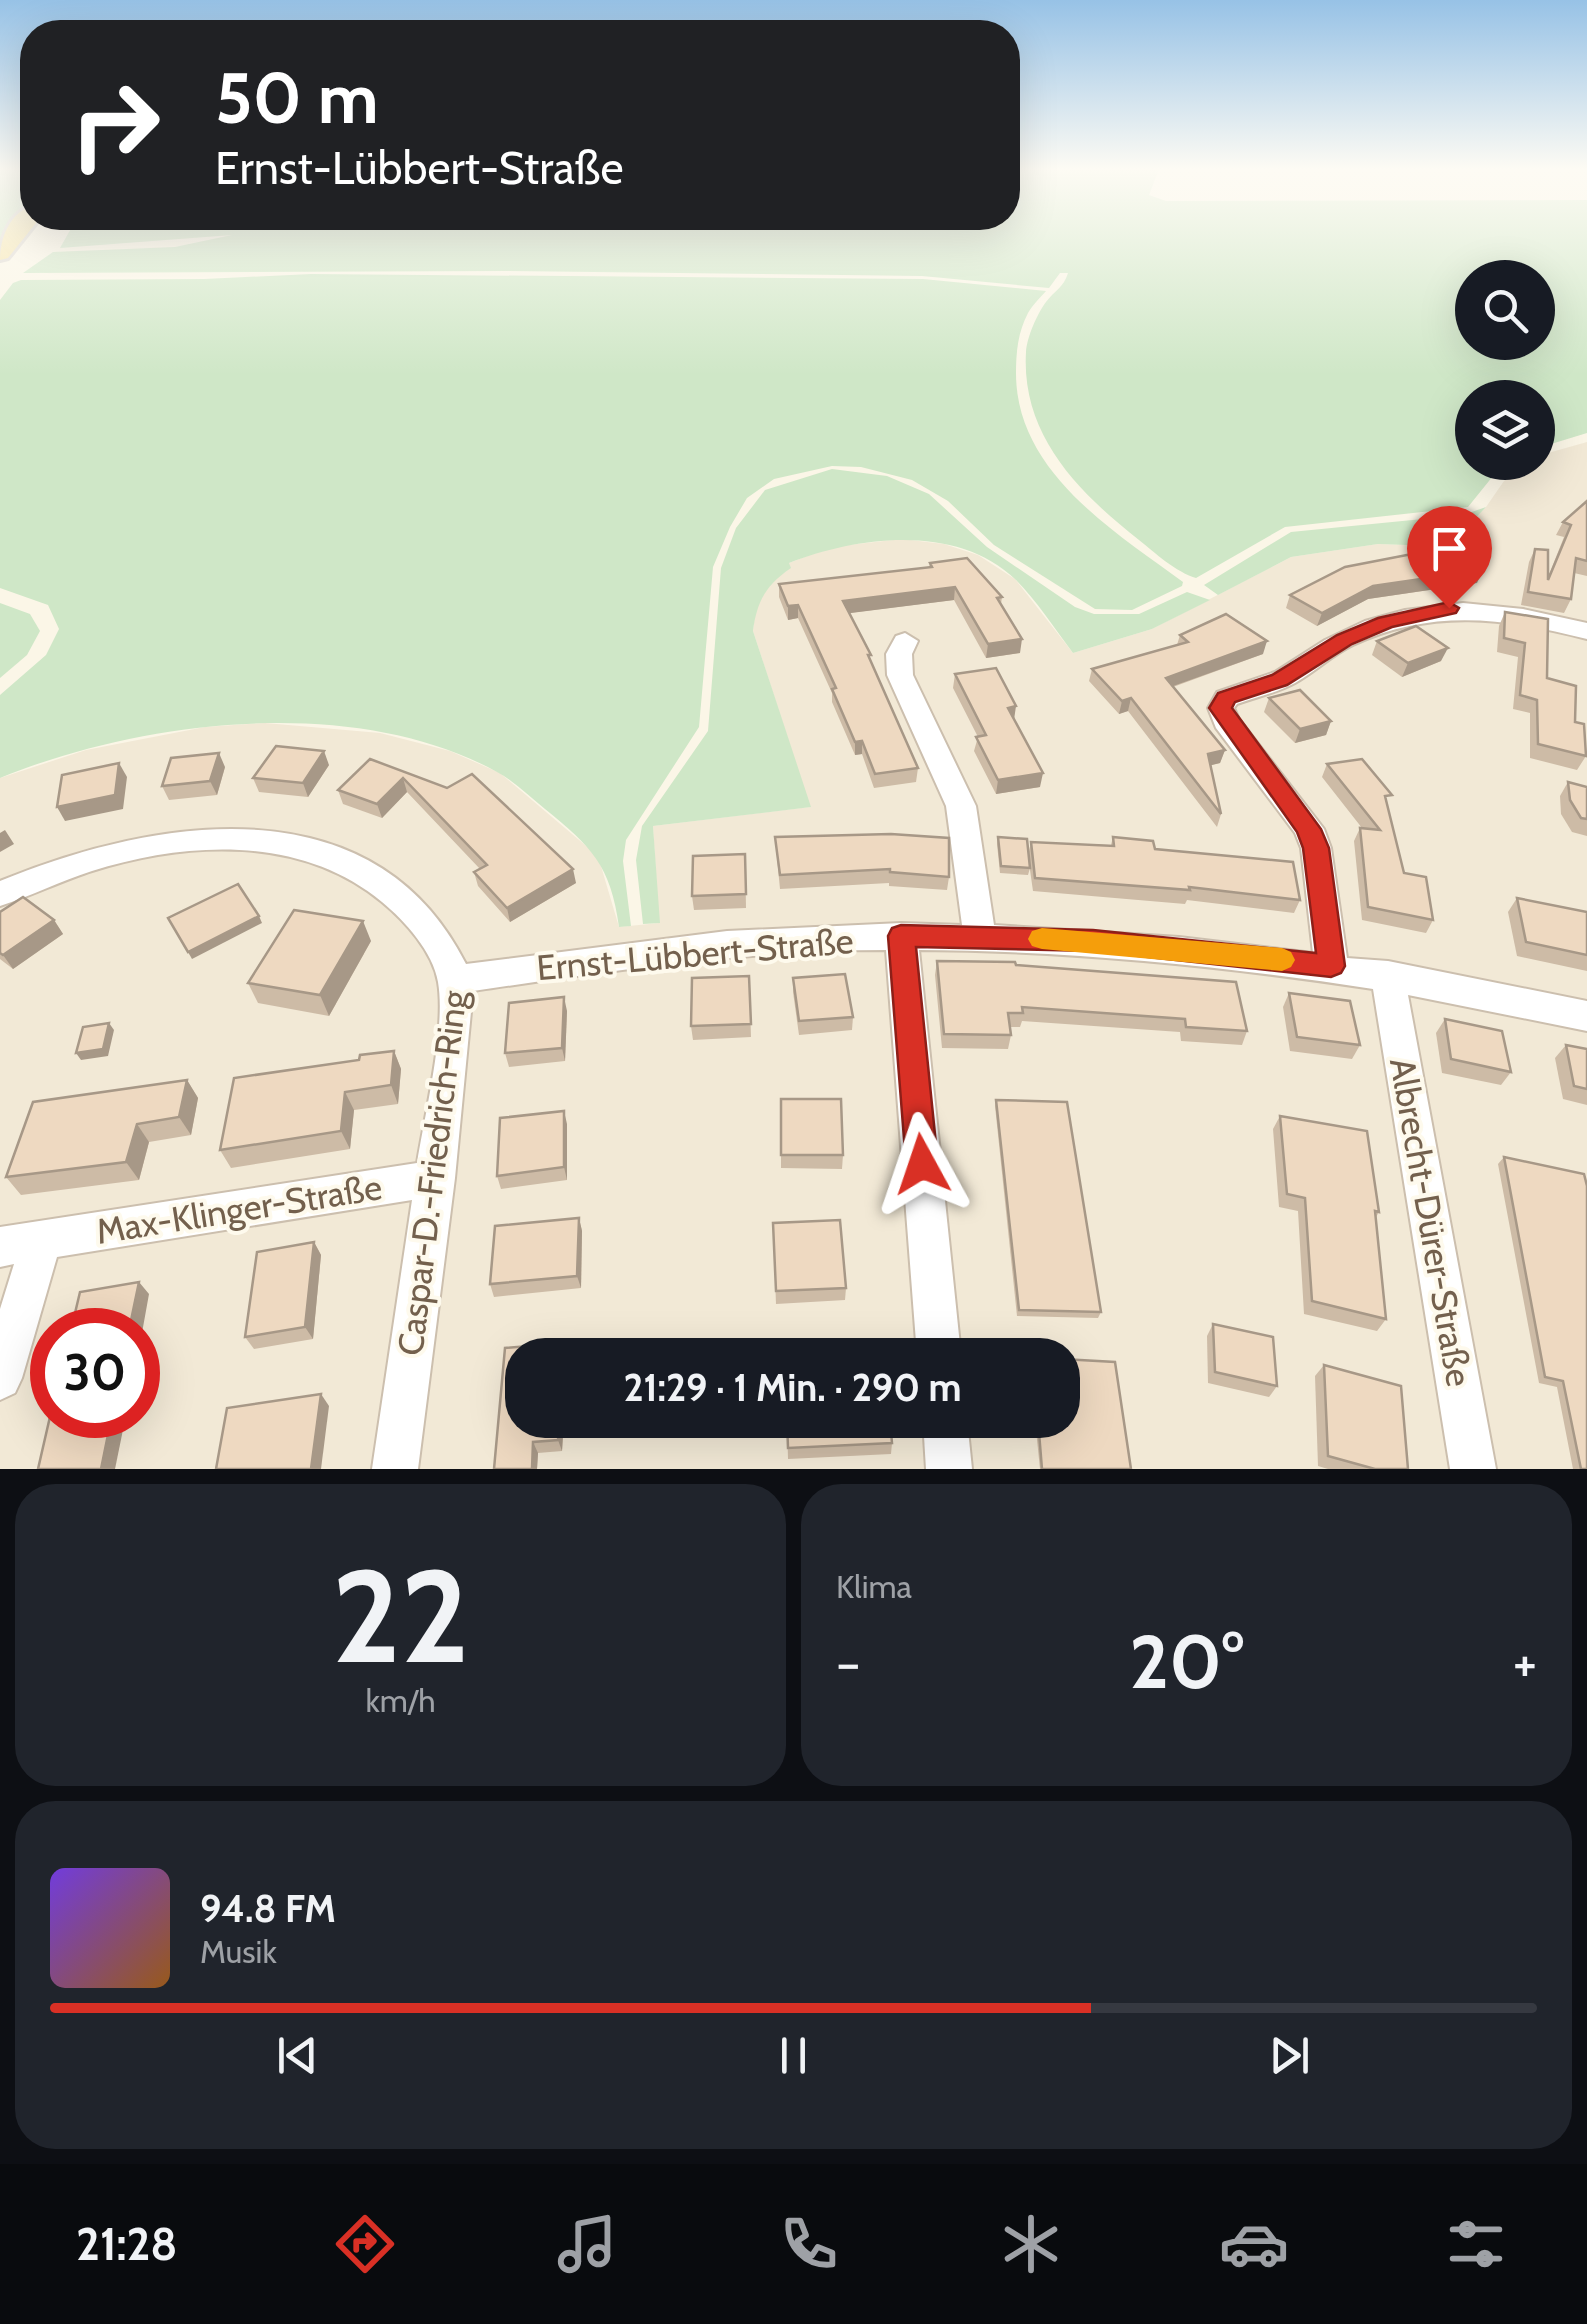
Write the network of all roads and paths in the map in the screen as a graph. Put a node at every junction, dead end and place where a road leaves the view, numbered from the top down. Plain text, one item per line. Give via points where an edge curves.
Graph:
1 (1587, 632) edge
2 (905, 641) dead end
3 (0, 894) edge
4 (901, 936) junction
5 (980, 936) junction
6 (1331, 966) junction
7 (1388, 975) junction
8 (458, 979) junction
9 (1587, 1016) edge
10 (436, 1178) junction
11 (42, 1240) junction
12 (0, 1247) edge
13 (937, 1338) edge
14 (0, 1378) edge
15 (946, 1438) edge
16 (394, 1469) edge
17 (949, 1469) edge
18 (1474, 1469) edge

1 - 6 street via 1477,608 1416,613 1344,640 1280,680 1226,698 1220,708 1226,722 1309,829
2 - 5 street via 898,654 900,675 961,806
3 - 8 street, Caspar-D.-Friedrich-Ring via 46,873 164,842 278,842 377,880 412,908
4 - 5 street, Ernst-Lübbert-Straße
4 - 8 street, Ernst-Lübbert-Straße via 764,941
4 - 13 street
5 - 6 street, Ernst-Lübbert-Straße via 1111,942
6 - 7 street, Ernst-Lübbert-Straße
7 - 9 street, Ernst-Lübbert-Straße
7 - 18 street, Albrecht-Dürer-Straße
8 - 10 street, Caspar-D.-Friedrich-Ring
10 - 11 street, Max-Klinger-Straße
10 - 16 street, Caspar-D.-Friedrich-Ring
11 - 12 street, Max-Klinger-Straße
11 - 14 street
15 - 17 street

